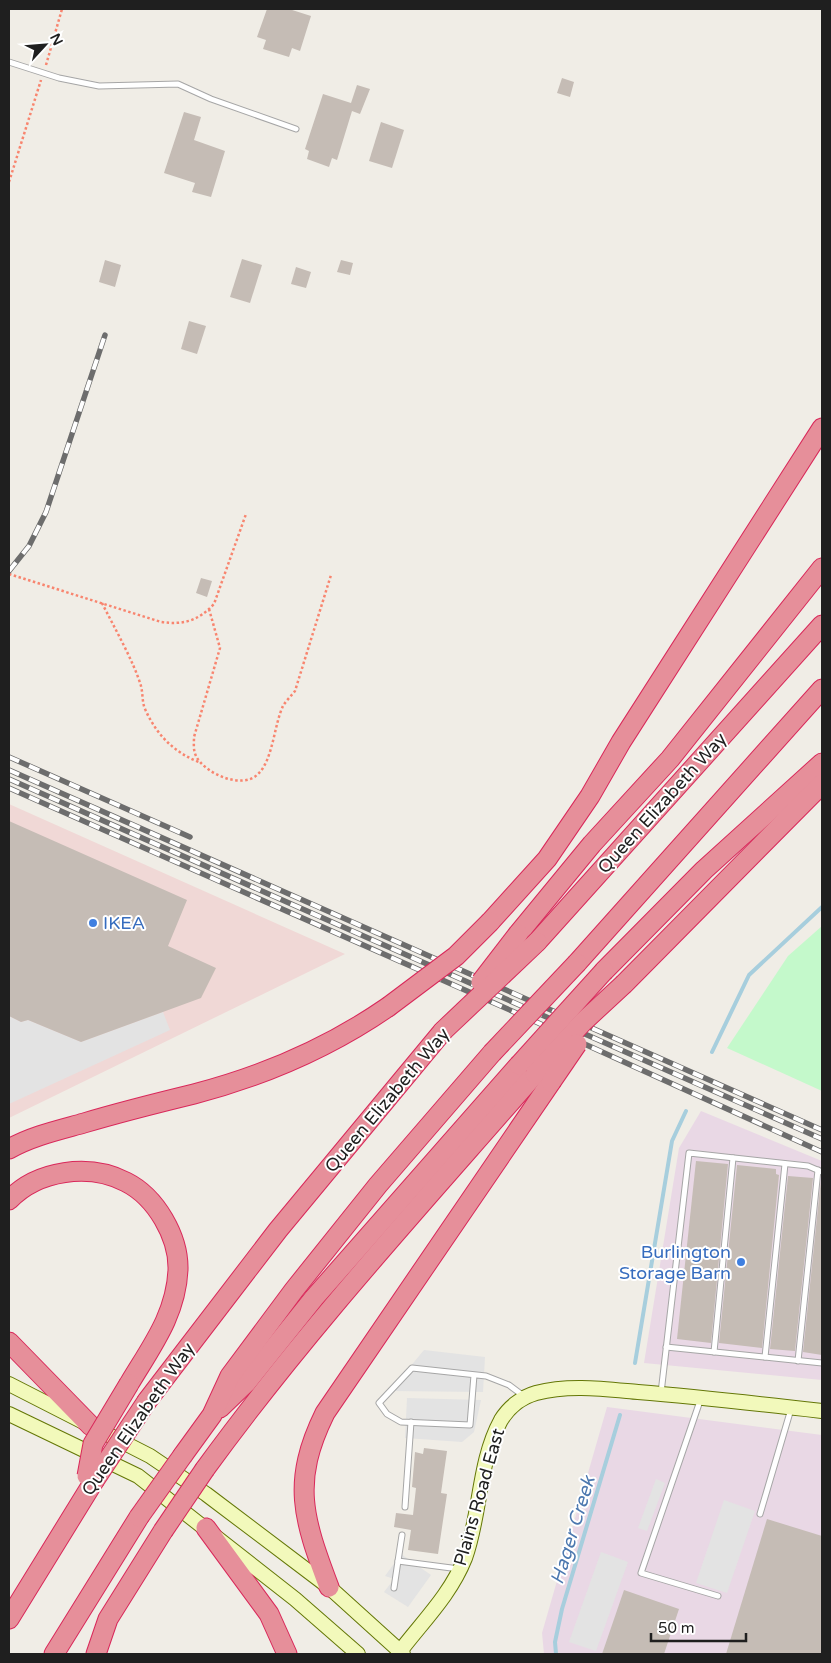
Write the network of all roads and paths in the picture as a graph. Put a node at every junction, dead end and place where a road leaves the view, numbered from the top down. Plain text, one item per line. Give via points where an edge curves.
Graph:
1 (62, 9) edge
2 (9, 62) edge
3 (43, 73) junction
4 (296, 129) dead end
5 (9, 182) edge
6 (822, 428) edge
7 (246, 514) dead end
8 (822, 568) edge
9 (9, 574) edge
10 (330, 575) dead end
11 (102, 603) junction
12 (210, 609) junction
13 (822, 625) edge
14 (822, 689) edge
15 (822, 763) edge
16 (201, 764) junction
17 (822, 784) edge
18 (443, 1031) junction
19 (535, 1074) junction
20 (9, 1149) edge
21 (733, 1158) junction
22 (785, 1164) junction
23 (820, 1171) edge
24 (9, 1200) edge
25 (9, 1342) edge
26 (666, 1347) junction
27 (714, 1352) junction
28 (765, 1358) junction
29 (798, 1361) junction
30 (822, 1363) edge
31 (474, 1375) junction
32 (9, 1384) edge
33 (661, 1394) junction
34 (525, 1397) junction
35 (701, 1398) junction
36 (791, 1407) junction
37 (822, 1411) edge
38 (9, 1414) edge
39 (212, 1415) junction
40 (411, 1422) junction
41 (92, 1426) junction
42 (88, 1484) junction
43 (405, 1507) dead end
44 (760, 1514) dead end
45 (206, 1528) junction
46 (402, 1535) dead end
47 (398, 1561) junction
48 (460, 1570) junction
49 (329, 1587) junction
50 (394, 1588) dead end
51 (718, 1596) dead end
52 (9, 1619) edge
53 (400, 1653) edge
54 (54, 1654) edge
55 (96, 1654) edge
56 (287, 1654) edge
57 (358, 1654) edge

1 - 3 path
2 - 3 lane
3 - 4 lane via 99,86 178,84
3 - 5 path
6 - 20 highway, bridge via 621,742 590,796 547,858 456,956 365,1023 267,1071 43,1134
7 - 12 path
8 - 18 highway, bridge via 670,758 592,844 518,934
9 - 11 path
10 - 16 path via 295,690 284,706 263,768 253,778 239,781
11 - 12 path via 176,624 191,622
11 - 16 path via 141,686 145,708 158,732 178,753
12 - 16 path via 220,648 194,737 196,756
13 - 18 highway, Queen Elizabeth Way, bridge via 536,942
14 - 39 highway, bridge via 492,1053 378,1185 230,1376
15 - 19 highway, bridge via 704,870 604,972
17 - 19 highway, bridge via 624,984 568,1056
18 - 42 highway, Queen Elizabeth Way, bridge via 278,1230
19 - 39 highway via 314,1298 246,1383
19 - 49 highway via 324,1413 314,1436 305,1468 304,1506 313,1545
19 - 55 highway, bridge via 272,1378 163,1532 112,1612
21 - 22 lane
21 - 26 lane via 689,1153
21 - 27 lane
22 - 23 lane via 808,1166
22 - 28 lane
23 - 29 lane
24 - 42 highway, bridge via 20,1189 50,1175 74,1170 96,1173 126,1182 148,1199 166,1224 175,1245 178,1268 174,1304 93,1444
25 - 41 highway
26 - 27 lane
26 - 33 lane
27 - 28 lane
28 - 29 lane
29 - 30 lane
31 - 34 lane via 499,1380
31 - 40 lane via 470,1425
31 - 40 lane via 412,1368 379,1403 387,1414
32 - 41 main road, Plains Road East
33 - 34 main road, Plains Road East via 573,1388
33 - 35 main road, Plains Road East
34 - 48 main road, Plains Road East via 508,1411 495,1434
35 - 36 main road, Plains Road East
35 - 51 lane via 641,1573
36 - 37 main road, Plains Road East
36 - 44 lane
38 - 45 main road via 138,1476
39 - 54 highway, bridge via 139,1516
40 - 43 lane
41 - 49 main road, Plains Road East via 150,1456 206,1494
42 - 52 highway, Queen Elizabeth Way
45 - 56 highway via 269,1614
45 - 57 main road
46 - 47 lane
47 - 48 lane
47 - 50 lane
48 - 53 main road, Plains Road East via 438,1605
49 - 53 main road, Plains Road East

